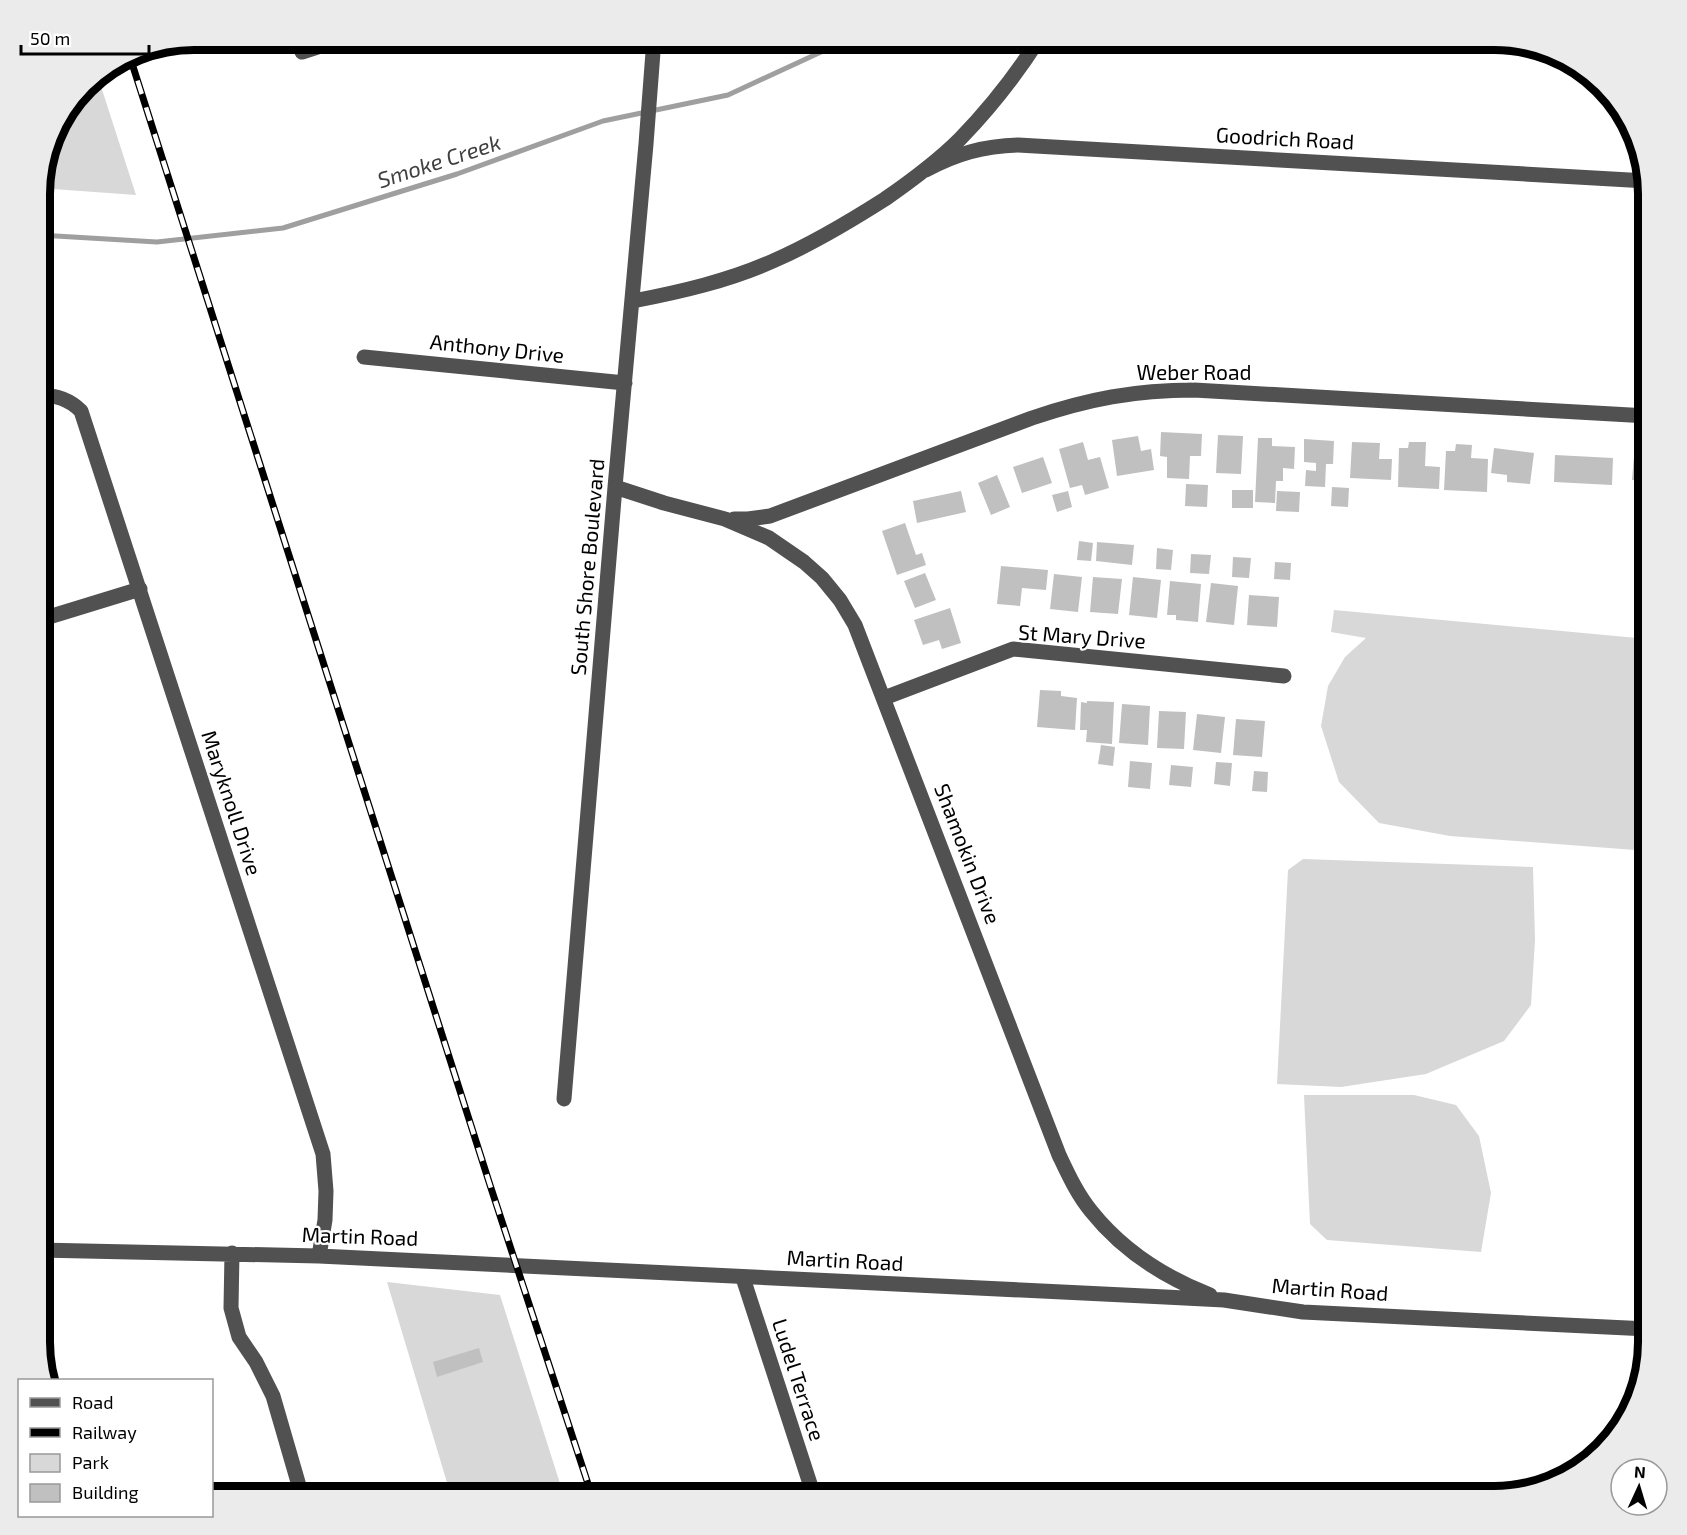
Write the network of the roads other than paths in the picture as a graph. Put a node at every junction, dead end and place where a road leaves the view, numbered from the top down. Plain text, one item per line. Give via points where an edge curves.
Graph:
1 (653, 50) edge
2 (1032, 50) edge
3 (926, 170) junction
4 (1637, 180) edge
5 (633, 301) junction
6 (364, 357) dead end
7 (625, 383) junction
8 (50, 395) edge
9 (1637, 415) edge
10 (615, 487) junction
11 (725, 519) junction
12 (140, 589) junction
13 (50, 617) edge
14 (1284, 676) dead end
15 (884, 698) junction
16 (564, 1099) dead end
17 (50, 1250) edge
18 (232, 1253) junction
19 (319, 1256) junction
20 (743, 1278) junction
21 (1224, 1300) junction
22 (1638, 1329) edge
23 (299, 1486) edge
24 (811, 1486) edge

1 - 5 street, South Shore Boulevard
2 - 3 street via 996,99
3 - 4 street, Goodrich Road via 976,149 1018,145
3 - 5 street via 862,214 772,261 713,282
5 - 7 street, South Shore Boulevard
6 - 7 street, Anthony Drive
7 - 10 street, South Shore Boulevard
8 - 12 street, Maryknoll Drive via 66,399 81,411
9 - 11 street, Weber Road via 1159,390 1066,406 770,516
10 - 11 street, Shamokin Drive
10 - 16 street, South Shore Boulevard
11 - 15 street, Shamokin Drive via 769,538 822,578 855,625
12 - 13 street
12 - 19 street, Maryknoll Drive via 323,1154 325,1220
14 - 15 street, St Mary Drive via 1013,650
15 - 21 street, Shamokin Drive via 1073,1183 1090,1210 1131,1251 1162,1273
17 - 18 street, Martin Road
18 - 19 street, Martin Road
18 - 23 street via 231,1308 239,1337 273,1396
19 - 20 street, Martin Road
20 - 21 street, Martin Road
20 - 24 street, Ludel Terrace
21 - 22 street, Martin Road via 1303,1312

